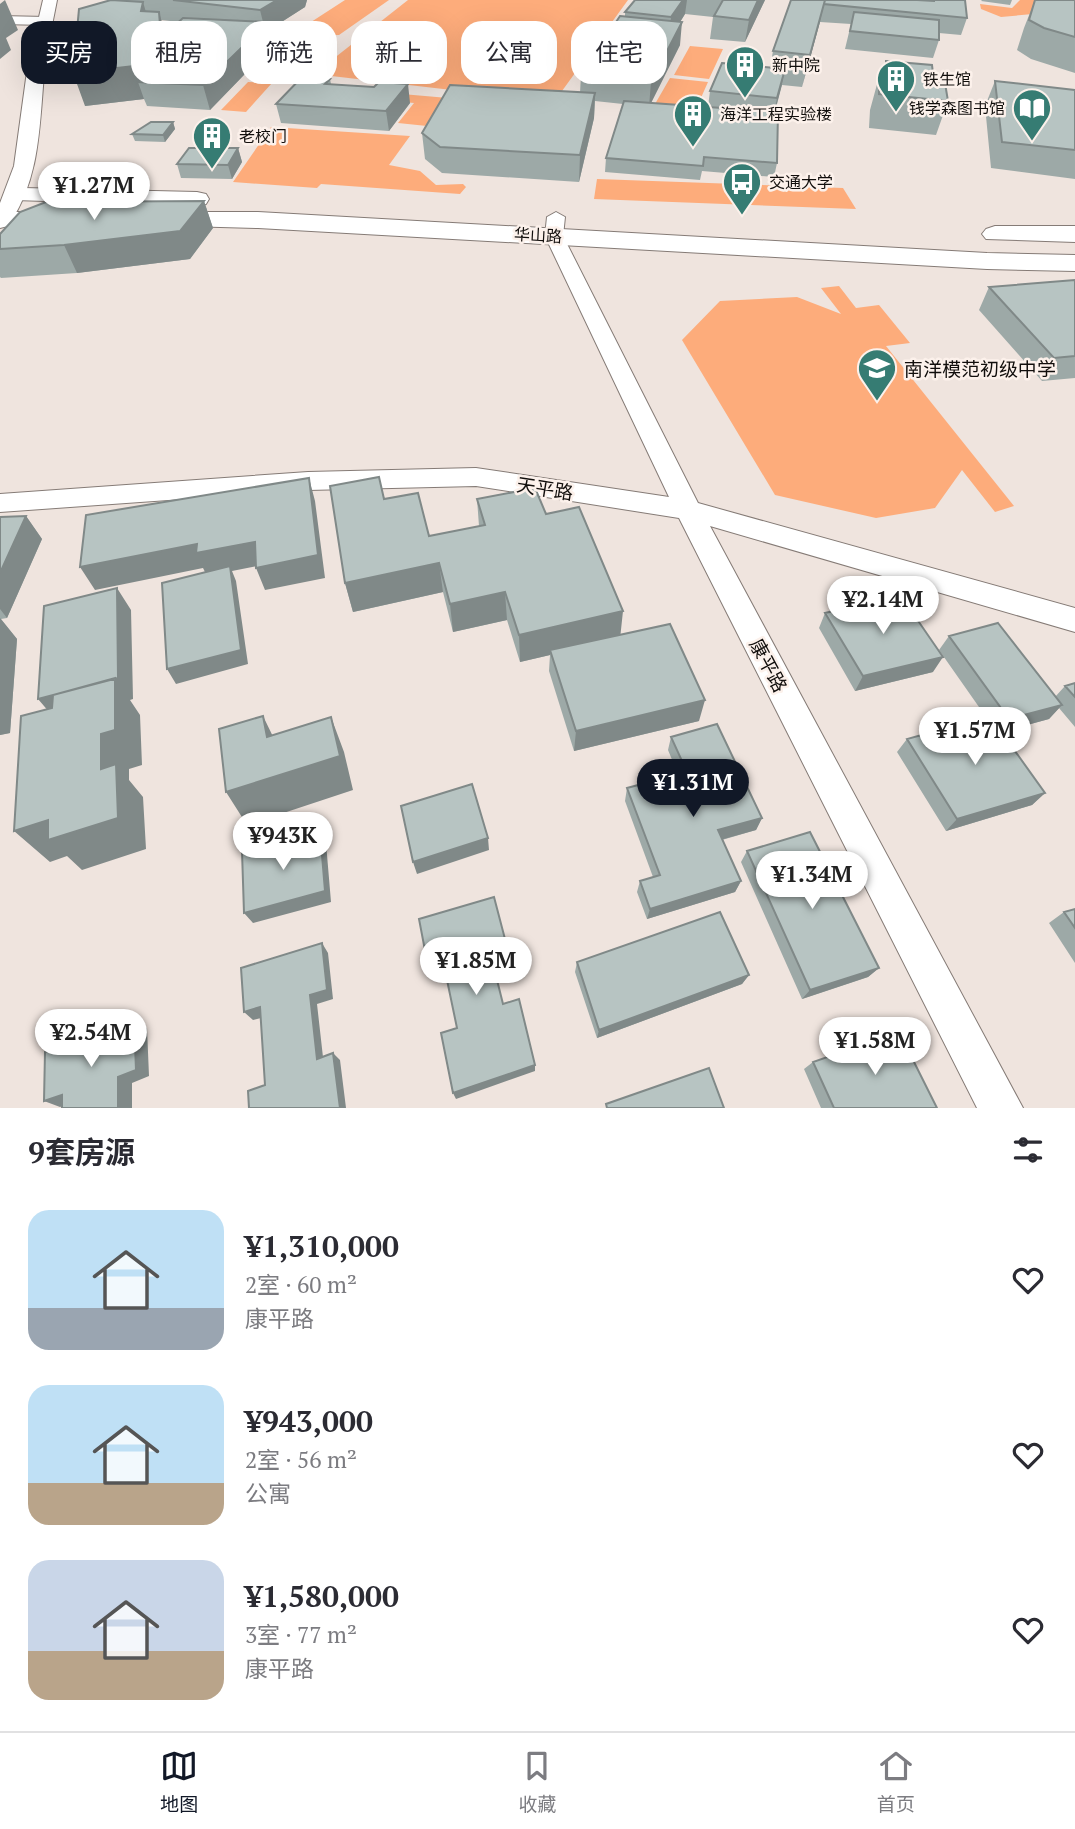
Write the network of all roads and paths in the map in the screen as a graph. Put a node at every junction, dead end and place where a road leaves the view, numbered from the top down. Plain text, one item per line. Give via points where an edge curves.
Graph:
1 (50, 0) edge
2 (0, 20) edge
3 (46, 21) joint
4 (35, 84) edge
5 (4, 210) edge
6 (554, 227) junction
7 (851, 229) dead end
8 (971, 233) dead end
9 (1075, 234) edge
10 (1075, 262) edge
11 (0, 503) edge
12 (688, 510) junction
13 (1075, 620) edge
14 (1001, 1108) edge

1 - 3 street
2 - 3 street
4 - 5 street via 27,162
5 - 6 main road, 华山路
6 - 7 main road, 华山路
6 - 10 main road, 华山路 via 988,261
6 - 12 street, 康平路
8 - 9 main road
11 - 12 street, 天平路 via 294,482 476,477
12 - 13 street, 天平路
12 - 14 street, 康平路

